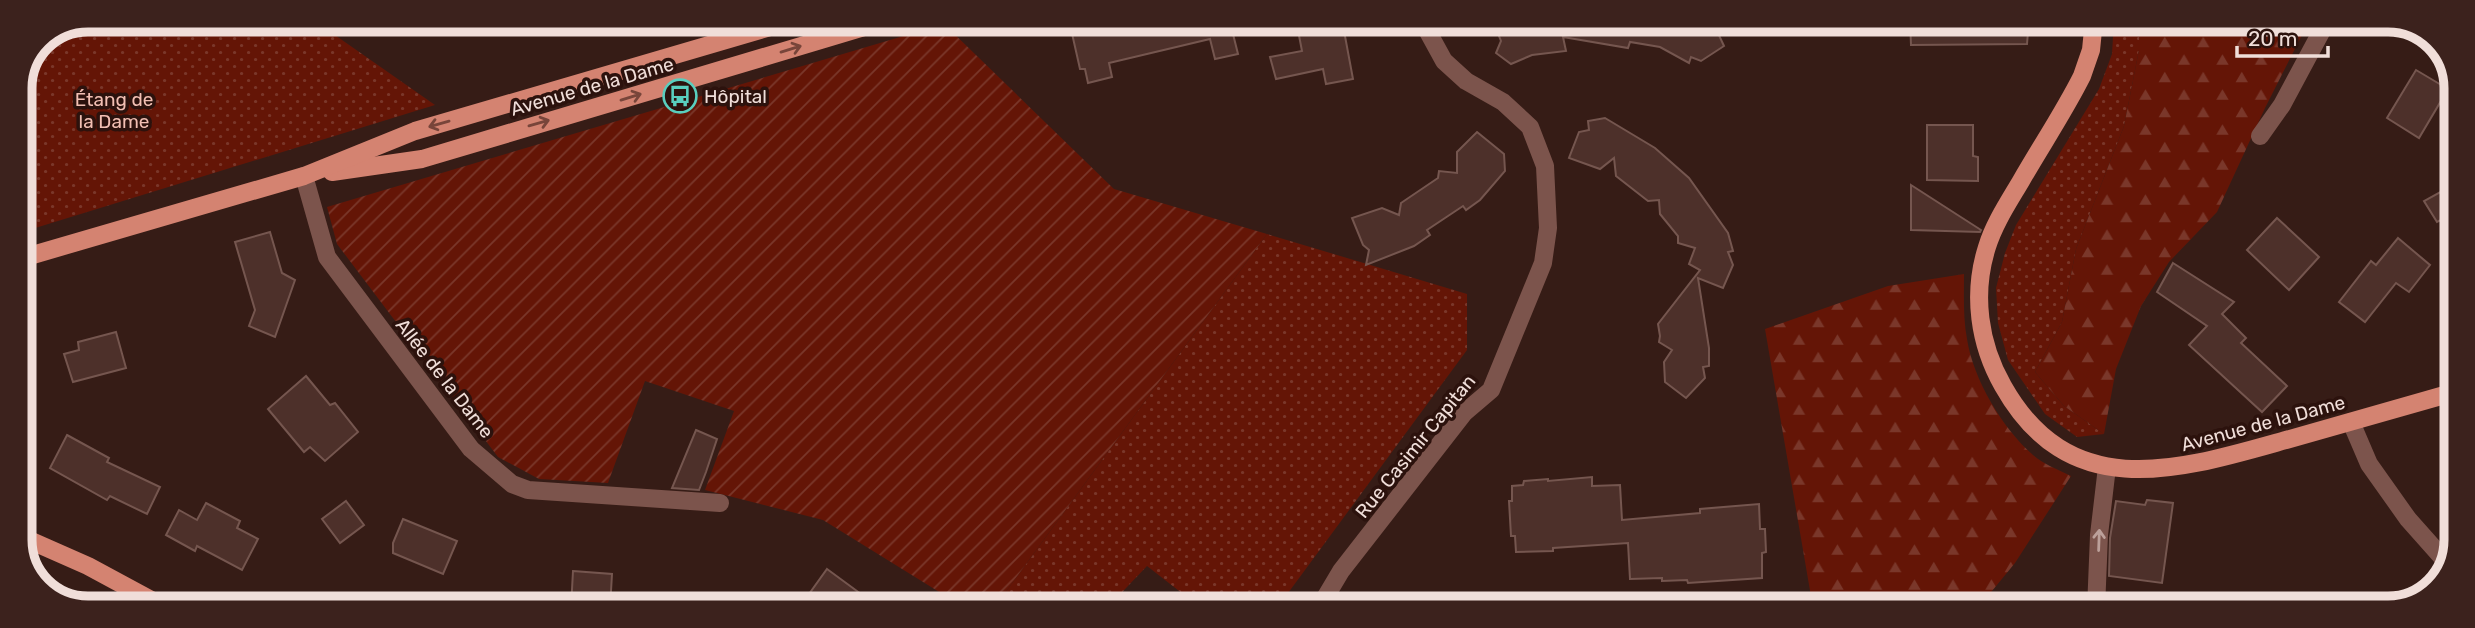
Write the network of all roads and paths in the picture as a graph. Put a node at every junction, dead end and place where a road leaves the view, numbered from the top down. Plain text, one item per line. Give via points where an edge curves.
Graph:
1 (753, 32) edge
2 (848, 32) edge
3 (1428, 32) edge
4 (2093, 32) edge
5 (2322, 32) edge
6 (2260, 136) dead end
7 (304, 176) junction
8 (32, 255) edge
9 (2444, 395) edge
10 (2351, 422) junction
11 (2107, 467) junction
12 (720, 503) dead end
13 (32, 541) edge
14 (2441, 556) edge
15 (144, 596) edge
16 (1326, 596) edge
17 (2097, 596) edge

1 -> 7 main road, Avenue de la Dame via 415,131
7 -> 2 main road, Avenue de la Dame via 422,159
3 - 16 street, Rue Casimir Capitan via 1444,61 1530,127 1545,166 1548,228 1543,263 1491,390 1464,413 1340,571
4 - 11 main road, Avenue de la Dame via 2082,76 1991,236 1981,270 1978,306 1991,360 2018,409 2062,448
5 - 6 street
7 - 8 main road, Avenue de la Dame
7 - 12 street, Allée de la Dame via 327,257 471,449 512,484 528,490
9 - 10 main road, Avenue de la Dame
10 - 11 main road, Avenue de la Dame via 2196,463 2144,470
10 - 14 street via 2369,464
17 -> 11 street
13 - 15 main road

